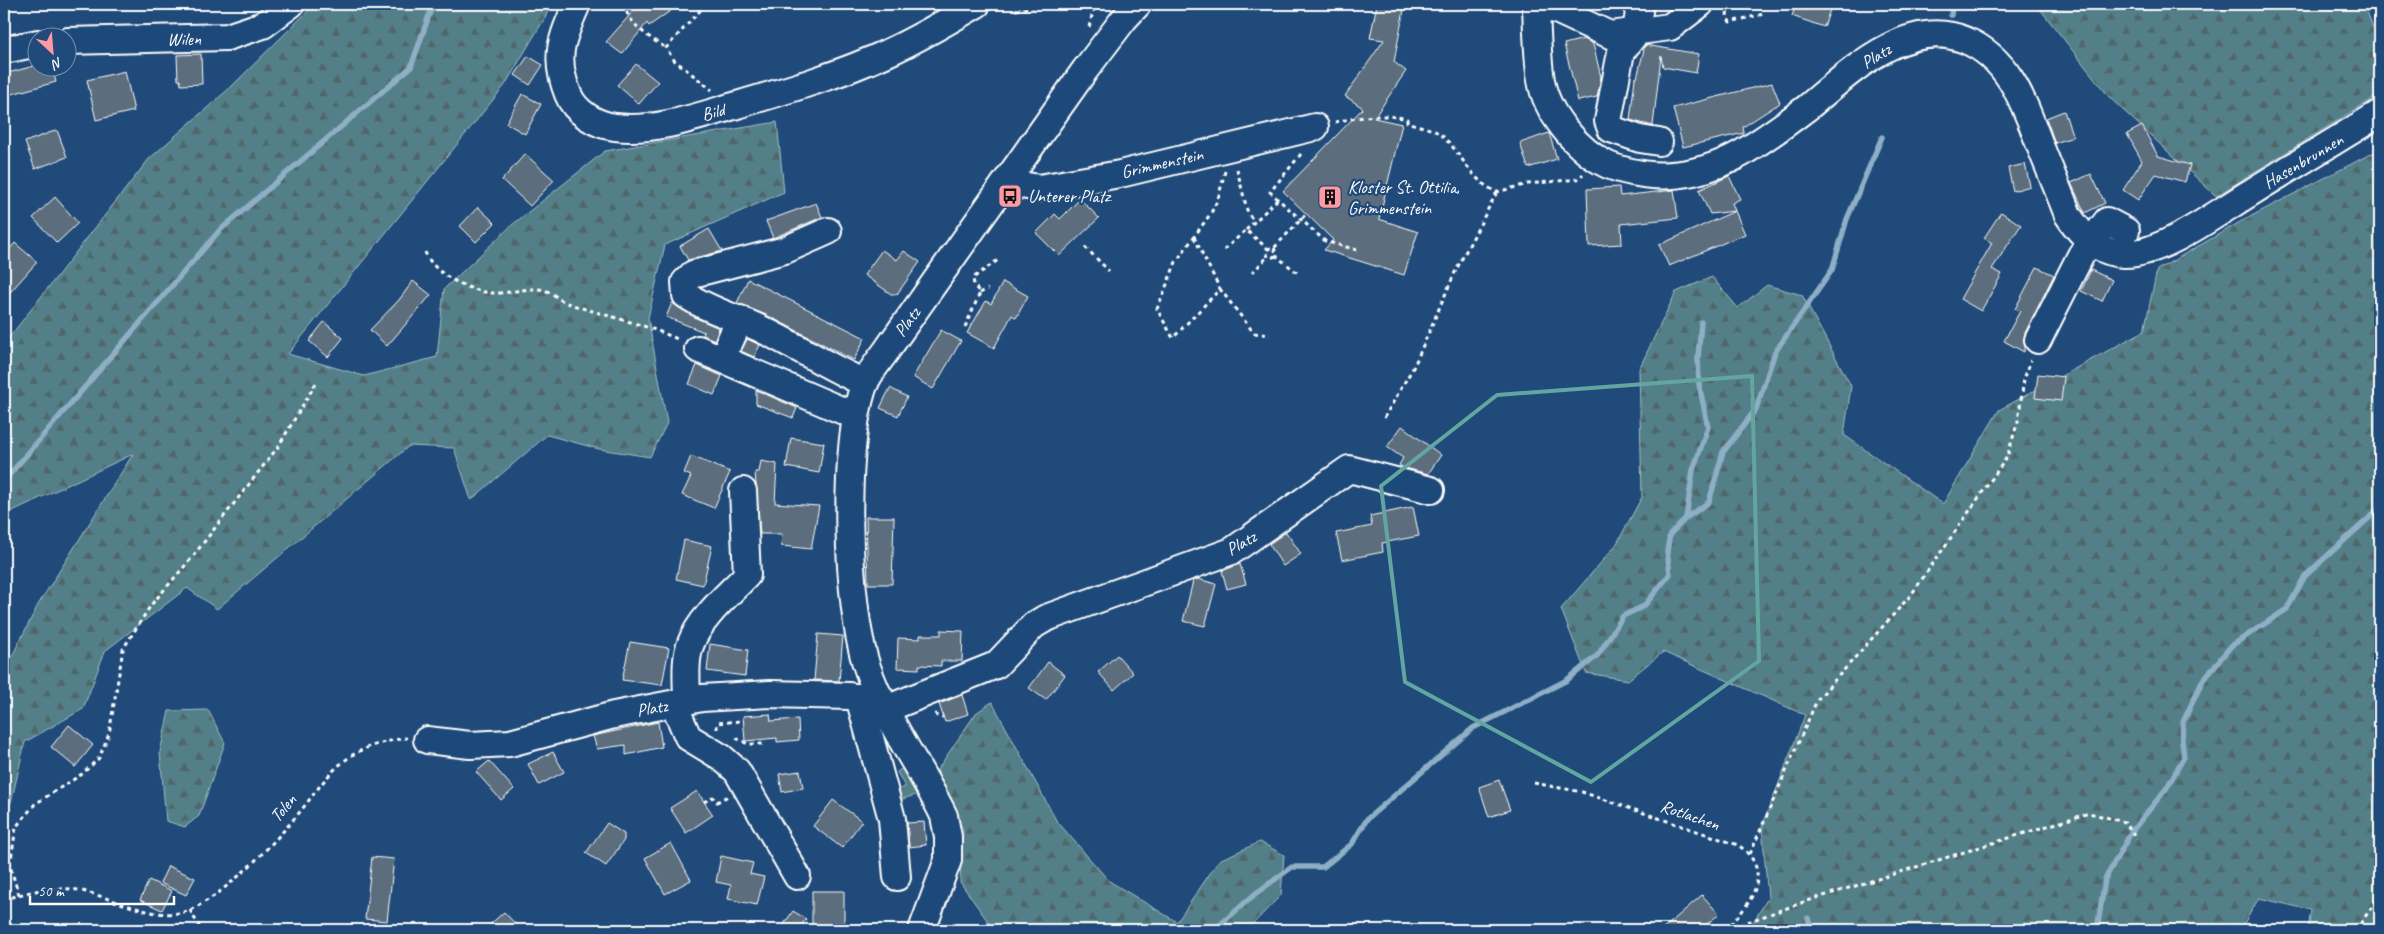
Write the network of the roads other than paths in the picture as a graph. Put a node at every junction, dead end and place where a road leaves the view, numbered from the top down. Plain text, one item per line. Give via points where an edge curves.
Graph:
1 (291, 4) edge
2 (577, 4) edge
3 (976, 4) edge
4 (1138, 4) edge
5 (1640, 4) edge
6 (1700, 4) edge
7 (1536, 7) edge
8 (1636, 33) junction
9 (78, 41) edge
10 (28, 45) edge
11 (4, 50) edge
12 (2380, 113) edge
13 (1315, 127) road end
14 (1659, 142) dead end
15 (1008, 181) junction
16 (2225, 208) joint
17 (828, 231) dead end
18 (2126, 231) dead end
19 (2091, 242) junction
20 (2038, 340) road end
21 (698, 349) road end
22 (865, 383) junction
23 (855, 416) junction
24 (1431, 490) dead end
25 (743, 492) dead end
26 (875, 701) junction
27 (681, 702) junction
28 (427, 740) road end
29 (797, 876) dead end
30 (897, 877) dead end
31 (922, 930) edge

1 - 9 street, Wilen via 263,26 227,37
2 - 3 street, Bild via 565,31 560,54 561,76 570,98 592,119 614,127 643,127 667,124 814,82 888,52
4 - 15 street, Platz via 1085,70
5 - 8 street
6 - 8 street, Platz via 1670,27
7 - 8 street, Platz via 1554,9 1610,35
7 - 19 street, Platz via 1541,82 1556,118 1582,148 1599,161 1620,170 1662,177 1703,170 1741,154 1852,71 1898,43 1935,35 1965,40 1995,60 2014,82 2068,215 2077,230
8 - 14 street via 1620,52 1608,121 1611,129
10 - 11 street
12 - 16 street, Hasenbrunnen
13 - 15 street, Grimmenstein via 1111,175 1039,188
15 - 22 street, Platz
16 - 19 street, Platz via 2195,228 2144,251 2114,253
17 - 22 street via 785,250 693,274 686,282 686,295 735,330
18 - 19 street via 2107,221
19 - 20 street via 2081,255
21 - 23 street
22 - 23 street, Platz
23 - 26 street, Platz via 850,543 860,639
24 - 26 street, Platz via 1349,469 1232,551 1046,618 1034,625 996,665
25 - 27 street via 746,575 703,622 690,644
26 - 27 street, Platz via 770,694
26 - 30 street
26 - 31 street, Platz via 939,805 946,823 948,860
27 - 28 street, Platz via 614,715 510,743
27 - 29 street via 688,737 721,756 737,771

